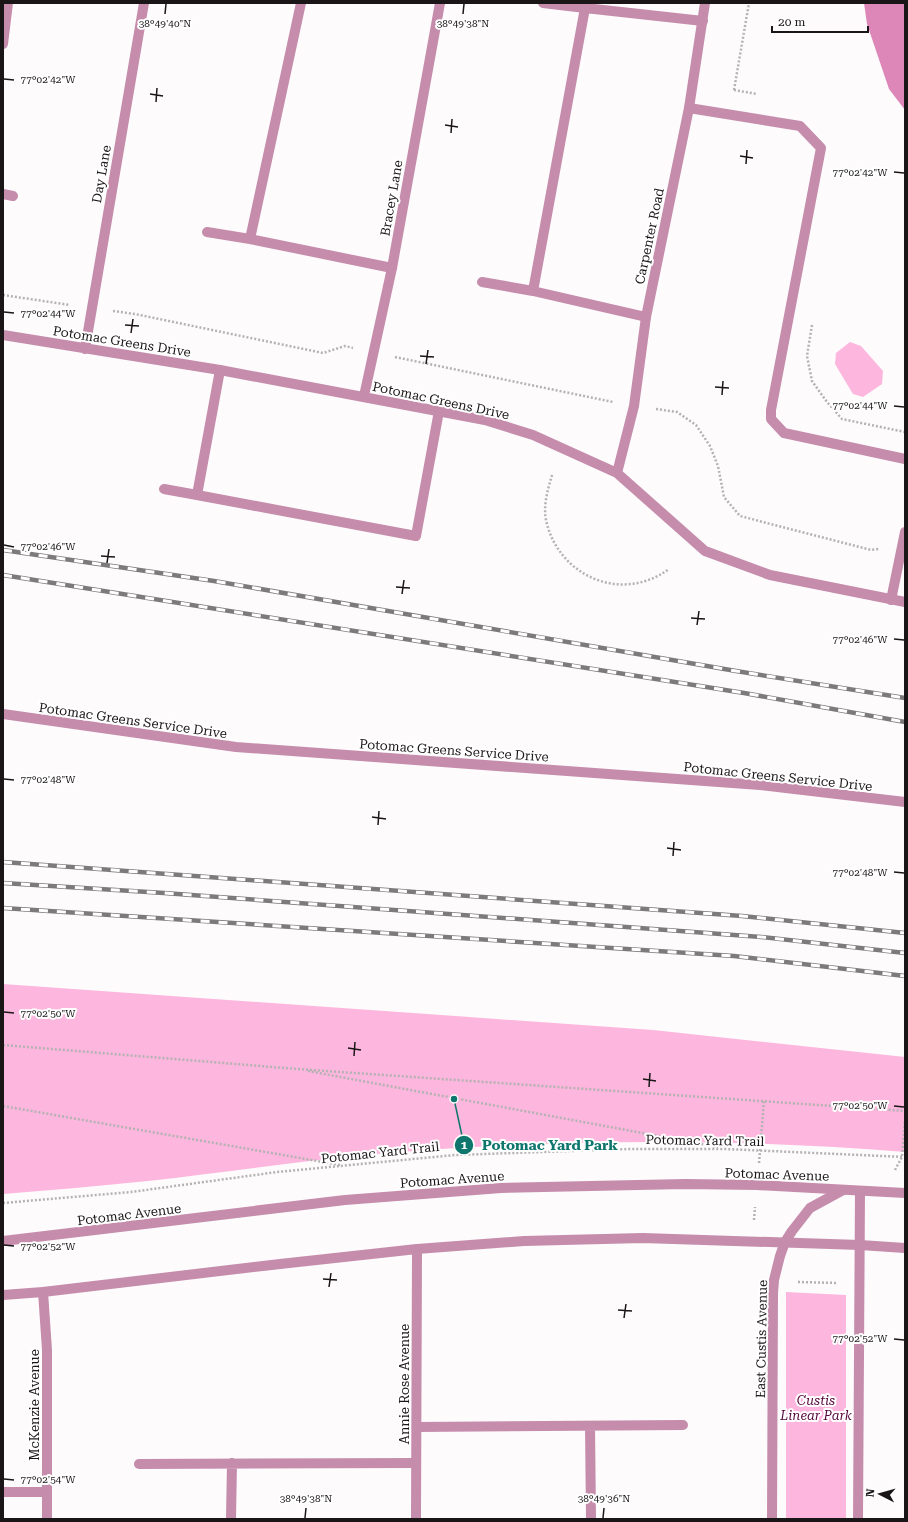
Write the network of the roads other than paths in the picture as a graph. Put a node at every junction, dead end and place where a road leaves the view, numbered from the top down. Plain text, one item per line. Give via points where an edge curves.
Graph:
1 (8, 3) edge
2 (144, 3) edge
3 (301, 3) edge
4 (440, 3) edge
5 (544, 3) edge
6 (705, 3) edge
7 (585, 8) junction
8 (703, 21) junction
9 (3, 44) edge
10 (689, 108) junction
11 (208, 232) dead end
12 (250, 239) junction
13 (392, 268) junction
14 (482, 282) dead end
15 (533, 291) junction
16 (646, 317) junction
17 (3, 335) edge
18 (85, 348) junction
19 (220, 370) junction
20 (364, 396) junction
21 (439, 411) junction
22 (905, 459) edge
23 (618, 473) junction
24 (164, 489) dead end
25 (198, 495) junction
26 (905, 532) edge
27 (891, 600) junction
28 (905, 602) edge
29 (3, 714) edge
30 (905, 802) edge
31 (843, 1190) junction
32 (860, 1191) junction
33 (905, 1193) edge
34 (3, 1241) edge
35 (785, 1242) junction
36 (860, 1245) junction
37 (905, 1248) edge
38 (417, 1249) junction
39 (43, 1292) junction
40 (3, 1295) edge
41 (683, 1425) dead end
42 (590, 1426) junction
43 (417, 1427) junction
44 (232, 1463) junction
45 (416, 1463) junction
46 (139, 1464) dead end
47 (3, 1492) edge
48 (47, 1492) junction
49 (47, 1519) edge
50 (231, 1519) edge
51 (416, 1519) edge
52 (591, 1519) edge
53 (772, 1519) edge
54 (858, 1519) edge

1 - 9 street
2 - 18 street, Day Lane
3 - 12 street
4 - 13 street, Bracey Lane
5 - 7 street
6 - 8 street, Carpenter Road
7 - 8 street
7 - 15 street
8 - 10 street, Carpenter Road
10 - 16 street, Carpenter Road
10 - 22 street via 800,126 821,148 771,419 784,433
11 - 12 street
12 - 13 street
13 - 20 street, Bracey Lane
14 - 15 street
15 - 16 street
16 - 23 street, Carpenter Road via 634,406
17 - 18 street, Potomac Greens Drive
18 - 19 street, Potomac Greens Drive
19 - 20 street, Potomac Greens Drive
19 - 25 street
20 - 21 street, Potomac Greens Drive
21 - 23 street, Potomac Greens Drive via 485,420 533,435
21 - 25 street via 416,536
23 - 27 street, Potomac Greens Drive via 706,551 770,575
24 - 25 street
26 - 27 street
27 - 28 street, Potomac Greens Drive
29 - 30 street, Potomac Greens Service Drive via 236,747 760,785
31 - 32 street, Potomac Avenue
31 - 34 street, Potomac Avenue via 684,1184 501,1188 345,1200
31 - 35 street, East Custis Avenue via 810,1208
32 - 33 street, Potomac Avenue
32 - 36 street
35 - 36 street
35 - 38 street via 643,1238 524,1241
35 - 53 street, East Custis Avenue via 777,1269 774,1293
36 - 37 street
36 - 54 street
38 - 39 street
38 - 43 street, Annie Rose Avenue
39 - 40 street
39 - 48 street, McKenzie Avenue via 47,1350
41 - 42 street
42 - 43 street
42 - 52 street
43 - 45 street, Annie Rose Avenue
44 - 45 street
44 - 46 street
44 - 50 street
45 - 51 street, Annie Rose Avenue
47 - 48 street
48 - 49 street, McKenzie Avenue

